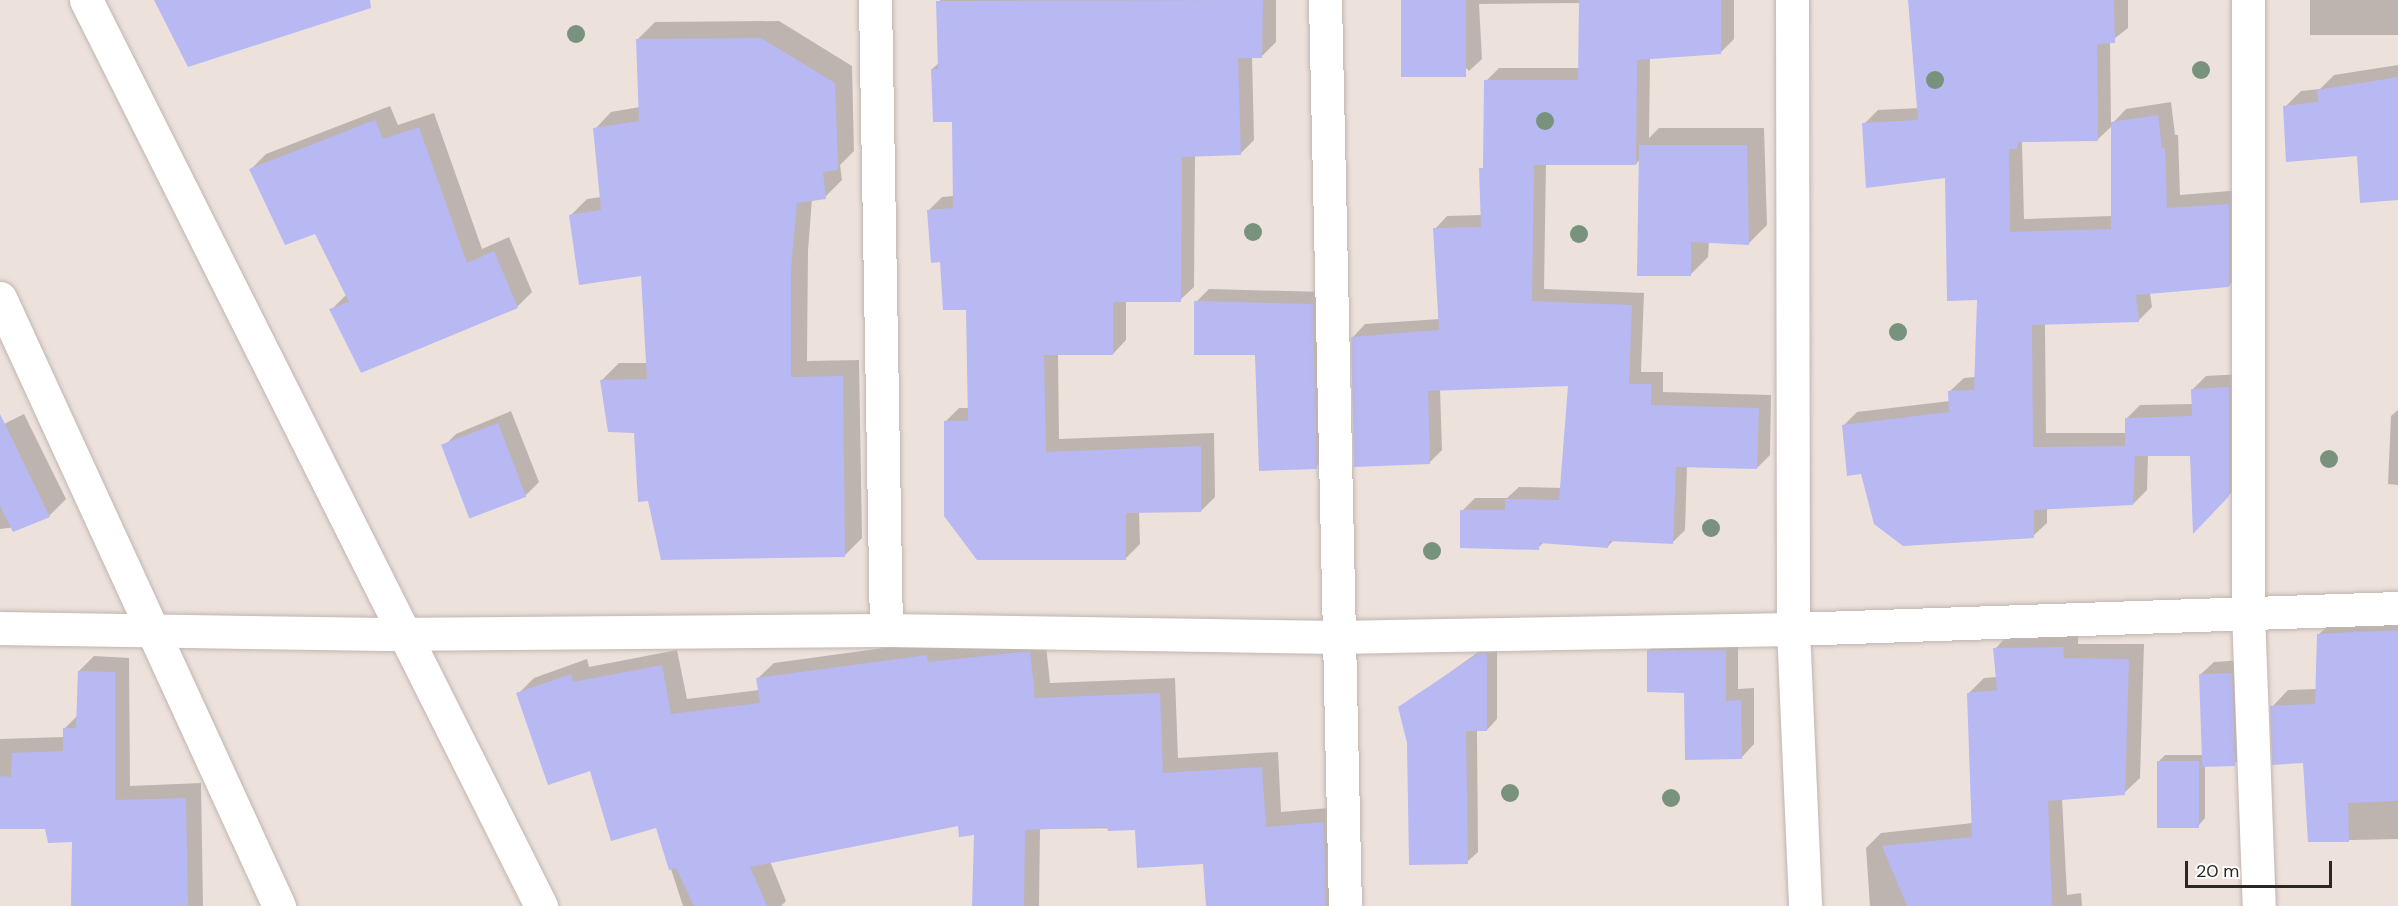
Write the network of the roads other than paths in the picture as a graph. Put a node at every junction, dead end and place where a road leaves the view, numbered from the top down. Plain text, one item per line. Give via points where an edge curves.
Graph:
1 (86, 0) edge
2 (875, 0) edge
3 (1325, 0) edge
4 (1792, 0) edge
5 (2248, 0) edge
6 (0, 298) edge
7 (2398, 608) edge
8 (2248, 612) junction
9 (0, 628) edge
10 (150, 628) junction
11 (1793, 629) junction
12 (886, 630) junction
13 (405, 633) junction
14 (1337, 637) junction
15 (279, 906) edge
16 (541, 906) edge
17 (1345, 906) edge
18 (1805, 906) edge
19 (2259, 906) edge

1 - 13 street
2 - 12 street
3 - 14 street
4 - 11 street
5 - 8 street
6 - 10 street
7 - 8 street
8 - 11 street
8 - 19 street
9 - 10 street
10 - 13 street
10 - 15 street
11 - 14 street
11 - 18 street
12 - 13 street
12 - 14 street
13 - 16 street
14 - 17 street

